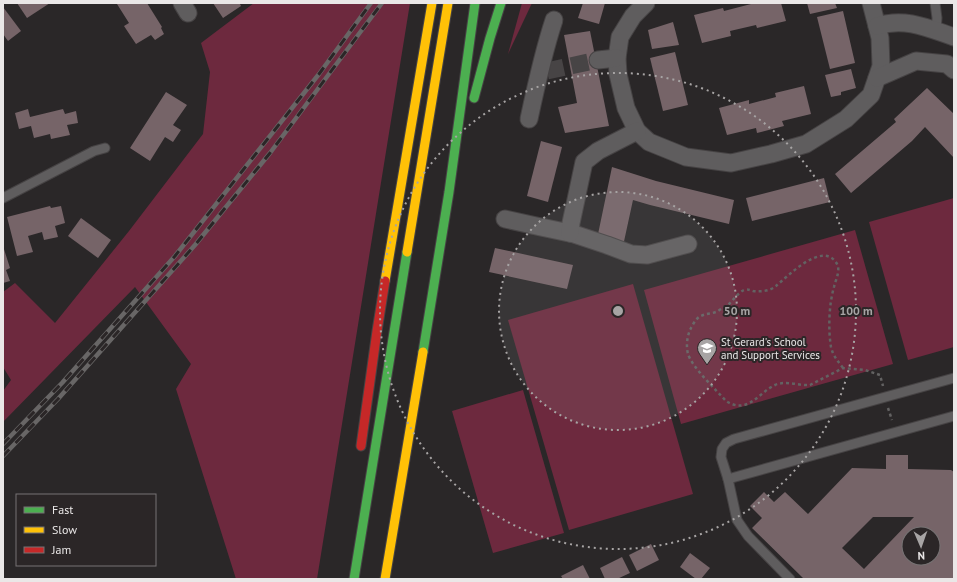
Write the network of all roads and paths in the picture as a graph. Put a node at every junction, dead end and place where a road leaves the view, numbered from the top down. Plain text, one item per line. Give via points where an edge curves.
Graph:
1 (432, 3) edge
2 (448, 3) edge
3 (475, 3) edge
4 (501, 3) edge
5 (646, 3) edge
6 (871, 3) edge
7 (935, 3) edge
8 (554, 20) dead end
9 (877, 26) junction
10 (936, 30) junction
11 (954, 37) edge
12 (617, 58) junction
13 (598, 60) tunnel mouth
14 (954, 70) edge
15 (877, 78) junction
16 (472, 108) dead end
17 (529, 119) dead end
18 (467, 123) dead end
19 (638, 131) junction
20 (105, 148) dead end
21 (449, 192) junction
22 (3, 198) edge
23 (505, 219) dead end
24 (570, 233) junction
25 (688, 244) dead end
26 (843, 368) junction
27 (954, 378) edge
28 (886, 397) junction
29 (954, 416) edge
30 (895, 432) junction
31 (360, 457) dead end
32 (728, 479) junction
33 (351, 542) dead end
34 (349, 579) edge
35 (354, 579) edge
36 (385, 579) edge
37 (790, 579) edge

1 - 31 highway via 376,331
2 - 35 highway
3 - 21 highway
4 - 16 highway
5 - 12 street via 632,16 620,37
6 - 9 street
7 - 10 lane
8 - 17 street via 545,44 543,72
9 - 10 street via 913,23
9 - 15 street via 881,66
10 - 11 street
12 - 13 street
12 - 19 street via 626,108
14 - 15 street via 947,64 916,61
15 - 19 street via 871,95 846,119 806,144 731,163 686,157 649,142
18 - 21 highway
19 - 24 street via 598,151 584,162
20 - 22 lane via 94,151
21 - 36 highway
23 - 24 street
24 - 25 street via 631,254 647,255
26 - 26 path via 810,385 776,385 752,402 738,406 726,400 696,367 688,354 687,342 698,318 727,306 743,290 760,291 773,288 797,268 813,259 829,257 835,260 838,266 830,309 831,348
26 - 28 path via 865,370 880,375
27 - 28 lane
28 - 30 path
28 - 32 lane via 726,443 720,457
29 - 30 lane
30 - 32 lane
32 - 37 lane via 737,520 748,536
33 - 34 highway

